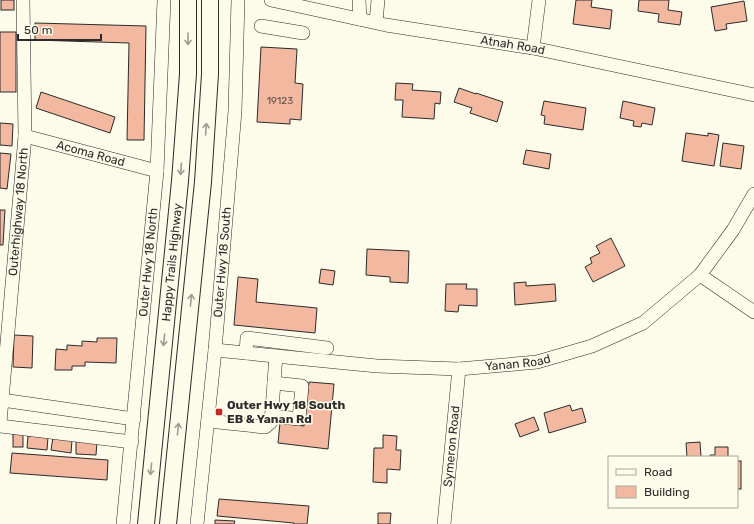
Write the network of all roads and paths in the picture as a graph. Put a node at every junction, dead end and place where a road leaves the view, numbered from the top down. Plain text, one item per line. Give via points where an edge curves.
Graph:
1 (23, 0) edge
2 (164, 0) edge
3 (188, 0) edge
4 (210, 0) edge
5 (238, 0) edge
6 (271, 0) edge
7 (359, 0) edge
8 (378, 0) edge
9 (539, 0) edge
10 (360, 19) junction
11 (376, 22) junction
12 (261, 26) dead end
13 (303, 33) dead end
14 (533, 48) junction
15 (754, 94) edge
16 (25, 136) junction
17 (157, 171) junction
18 (754, 194) edge
19 (700, 275) junction
20 (754, 312) edge
21 (327, 348) dead end
22 (215, 350) junction
23 (246, 353) junction
24 (276, 356) junction
25 (459, 368) junction
26 (274, 383) junction
27 (2, 400) junction
28 (272, 416) junction
29 (134, 419) junction
30 (208, 421) junction
31 (0, 423) edge
32 (0, 426) edge
33 (132, 442) junction
34 (123, 524) edge
35 (146, 524) edge
36 (168, 524) edge
37 (197, 524) edge
38 (444, 524) edge

1 - 16 street, Outerhighway 18 North
2 - 17 street, Outer Hwy 18 North
3 -> 35 main road, Happy Trails Highway via 188,74 180,181
36 -> 4 main road, Happy Trails Highway via 203,182 210,74
5 - 22 street, Outer Hwy 18 South via 235,111
6 - 10 street, Atnah Road
7 - 10 street
8 - 11 street
9 - 14 street
10 - 11 street, Atnah Road
11 - 14 street, Atnah Road
12 - 13 street
14 - 15 street, Atnah Road
16 - 17 street, Acoma Road
16 - 27 street, Outerhighway 18 North
17 - 29 street, Outer Hwy 18 North
18 - 19 street, Yanan Road via 733,230
19 - 20 street
19 - 25 street, Yanan Road via 643,323 592,346 537,362
21 - 23 street via 248,338
22 - 23 street, Yanan Road
22 - 30 street, Outer Hwy 18 South
23 - 24 street, Yanan Road
24 - 25 street, Yanan Road via 377,366
24 - 26 street
25 - 38 street, Symeron Road
26 - 28 street
26 - 28 street via 302,386 300,419
27 - 29 street
27 - 31 street, Outerhighway 18 North
28 - 30 street via 271,422 265,428
29 - 33 street, Outer Hwy 18 North
30 - 37 street, Outer Hwy 18 South
32 - 33 street
33 - 34 street, Outer Hwy 18 North

